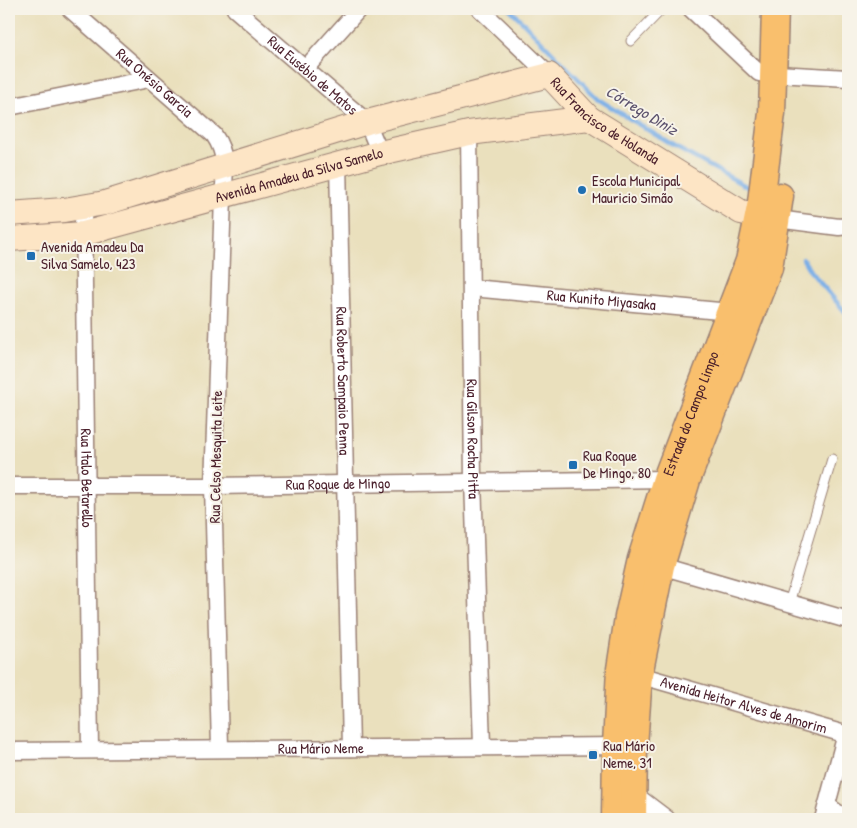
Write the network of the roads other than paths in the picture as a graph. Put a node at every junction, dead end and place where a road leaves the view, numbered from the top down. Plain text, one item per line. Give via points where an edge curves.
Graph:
1 (70, 9) edge
2 (235, 9) edge
3 (359, 9) edge
4 (480, 9) edge
5 (662, 9) edge
6 (691, 9) edge
7 (776, 9) edge
8 (793, 9) edge
9 (631, 41) dead end
10 (305, 69) junction
11 (783, 74) junction
12 (549, 75) junction
13 (848, 78) edge
14 (149, 79) junction
15 (9, 107) edge
16 (589, 118) junction
17 (367, 122) junction
18 (469, 133) junction
19 (380, 154) junction
20 (338, 163) junction
21 (226, 166) junction
22 (223, 197) junction
23 (82, 208) junction
24 (9, 214) edge
25 (768, 218) junction
26 (845, 228) edge
27 (83, 234) junction
28 (9, 239) edge
29 (472, 288) junction
30 (730, 312) junction
31 (832, 459) dead end
32 (666, 479) junction
33 (473, 480) junction
34 (346, 482) junction
35 (87, 485) junction
36 (9, 486) edge
37 (213, 486) junction
38 (661, 566) junction
39 (789, 603) junction
40 (848, 620) edge
41 (639, 675) junction
42 (847, 735) edge
43 (482, 745) junction
44 (625, 746) junction
45 (220, 748) junction
46 (351, 748) junction
47 (90, 749) junction
48 (9, 751) edge
49 (634, 807) edge
50 (826, 813) edge
51 (615, 819) edge
52 (667, 819) edge
53 (846, 819) edge

1 - 14 street, Rua Onésio Garcia
2 - 10 street, Rua Eusébio de Matos
3 - 10 street
4 - 12 street, Rua Francisco de Holanda
5 - 9 lane
6 - 11 street via 759,73
7 - 11 main road, Estrada do Campo Limpo
8 - 11 main road, Estrada do Campo Limpo
10 - 17 street, Rua Eusébio de Matos
11 - 13 street
11 - 25 main road, Estrada do Campo Limpo via 772,113
12 - 16 street, Rua Francisco de Holanda
12 - 17 street, Avenida Amadeu da Silva Samelo
14 - 15 street
14 - 21 street, Rua Onésio Garcia via 214,135
16 - 18 street, Avenida Amadeu da Silva Samelo
16 - 25 street, Rua Francisco de Holanda via 741,212
17 - 19 street
17 - 21 street, Avenida Amadeu da Silva Samelo
18 - 19 street, Avenida Amadeu da Silva Samelo
18 - 29 street, Rua Gilson Rocha Pitta
19 - 20 street, Avenida Amadeu da Silva Samelo
20 - 22 street, Avenida Amadeu da Silva Samelo
20 - 34 street, Rua Roberto Sampaio Penna
21 - 22 street, Rua Celso Mesquita Leite
21 - 23 street, Avenida Amadeu da Silva Samelo
22 - 27 street, Avenida Amadeu da Silva Samelo
22 - 37 street, Rua Celso Mesquita Leite
23 - 24 street, Avenida Amadeu da Silva Samelo
23 - 27 street, Rua Italo Betarello
25 - 26 street
25 - 30 main road, Estrada do Campo Limpo
25 - 38 main road, Estrada do Campo Limpo via 769,268 687,480
27 - 28 street, Avenida Amadeu da Silva Samelo
27 - 35 street, Rua Italo Betarello
29 - 30 street, Rua Kunito Miyasaka
29 - 33 street, Rua Gilson Rocha Pitta
30 - 32 main road, Estrada do Campo Limpo
31 - 39 lane
32 - 33 street, Rua Roque de Mingo
32 - 44 main road, Estrada do Campo Limpo via 641,559 620,669
33 - 34 street, Rua Roque de Mingo
33 - 43 street, Rua Gilson Rocha Pitta
34 - 37 street, Rua Roque de Mingo
34 - 46 street, Rua Roberto Sampaio Penna
35 - 36 street, Rua Roque de Mingo
35 - 37 street, Rua Roque de Mingo
35 - 47 street, Rua Italo Betarello
37 - 45 street, Rua Celso Mesquita Leite
38 - 39 street
38 - 41 main road, Estrada do Campo Limpo
39 - 40 street
41 - 42 street, Avenida Heitor Alves de Amorim
41 - 44 main road, Estrada do Campo Limpo
42 - 50 street
43 - 44 street, Rua Mário Neme
43 - 46 street, Rua Mário Neme
44 - 49 main road, Estrada do Campo Limpo
44 - 51 main road, Estrada do Campo Limpo
45 - 46 street, Rua Mário Neme
45 - 47 street, Rua Mário Neme
47 - 48 street, Rua Mário Neme
49 - 52 street
50 - 53 street

